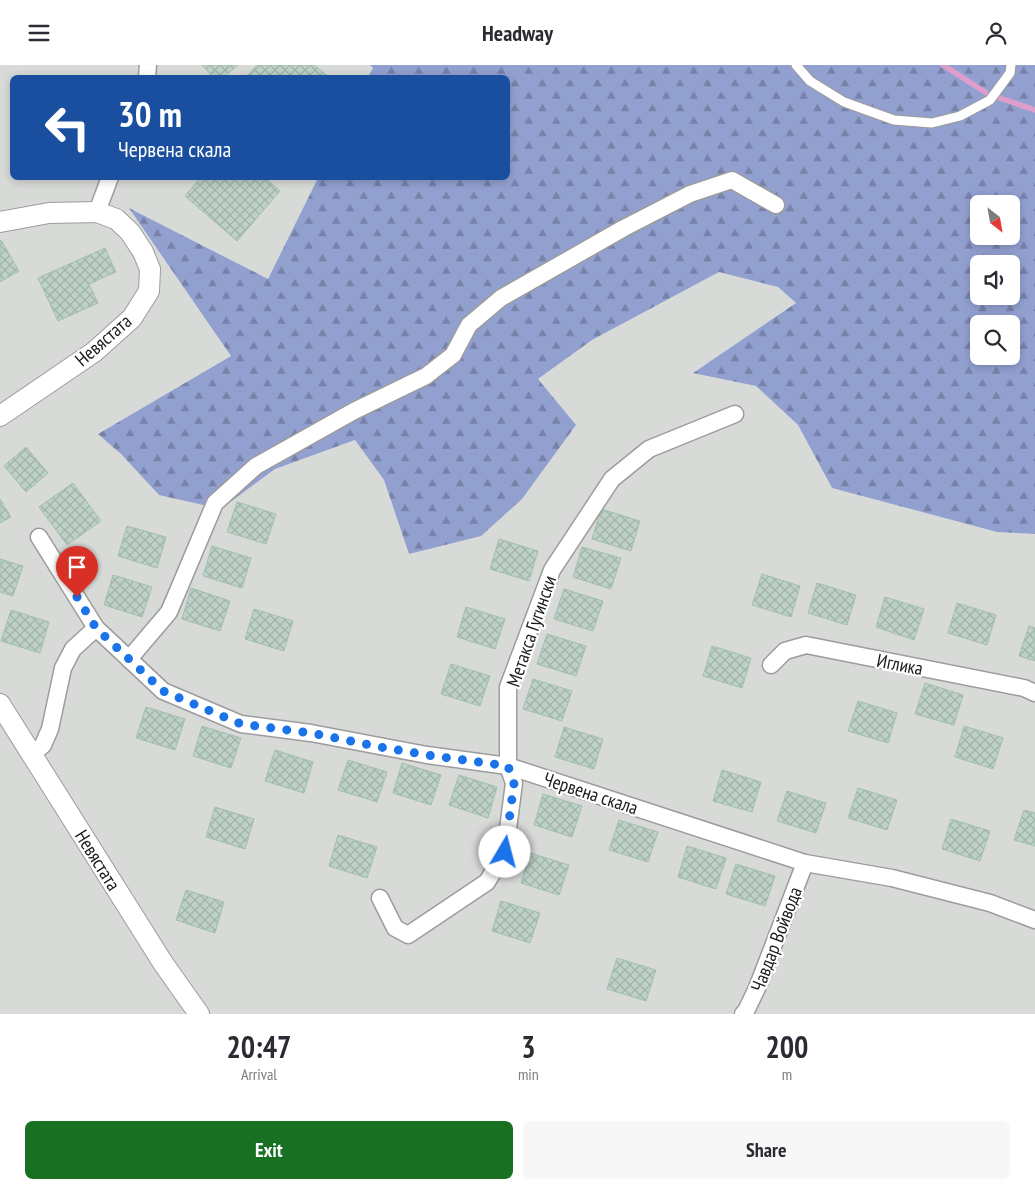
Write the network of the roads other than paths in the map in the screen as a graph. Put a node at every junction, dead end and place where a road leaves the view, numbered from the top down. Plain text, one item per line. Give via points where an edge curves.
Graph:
1 (796, 65) edge
2 (1012, 65) edge
3 (109, 180) edge
4 (776, 205) dead end
5 (97, 213) junction
6 (0, 222) edge
7 (735, 414) dead end
8 (0, 416) edge
9 (39, 537) dead end
10 (96, 628) junction
11 (129, 659) junction
12 (771, 665) dead end
13 (1035, 693) edge
14 (0, 704) edge
15 (31, 755) junction
16 (508, 766) junction
17 (806, 863) junction
18 (380, 898) dead end
19 (1035, 920) edge
20 (748, 1013) edge
21 (199, 1014) edge

1 - 2 lane via 810,81 844,102 894,121 932,123 960,116 990,100 1010,73
3 - 5 street
4 - 11 street via 732,180 690,194 501,298 469,325 453,355 426,376 256,465 215,503 169,612
5 - 6 street, Невястата via 49,213
5 - 8 street, Невястата via 116,219 143,251 150,269 148,291 132,318 94,352
7 - 16 street, Метакса Гугински via 649,449 612,479 552,570 508,687
9 - 10 street, Червена скала
10 - 11 street, Червена скала
10 - 15 street via 73,649 63,668 50,729 43,745
11 - 16 street, Червена скала via 163,691 241,724
12 - 13 street, Иглика via 786,651 806,645 1024,688
14 - 15 street, Невястата
15 - 21 street, Невястата
16 - 17 street, Червена скала
16 - 18 street, Метакса Гугински via 514,783 505,852 487,882 408,935 395,928
17 - 19 street, Червена скала via 892,878 990,903
17 - 20 street, Чавдар Войвода

